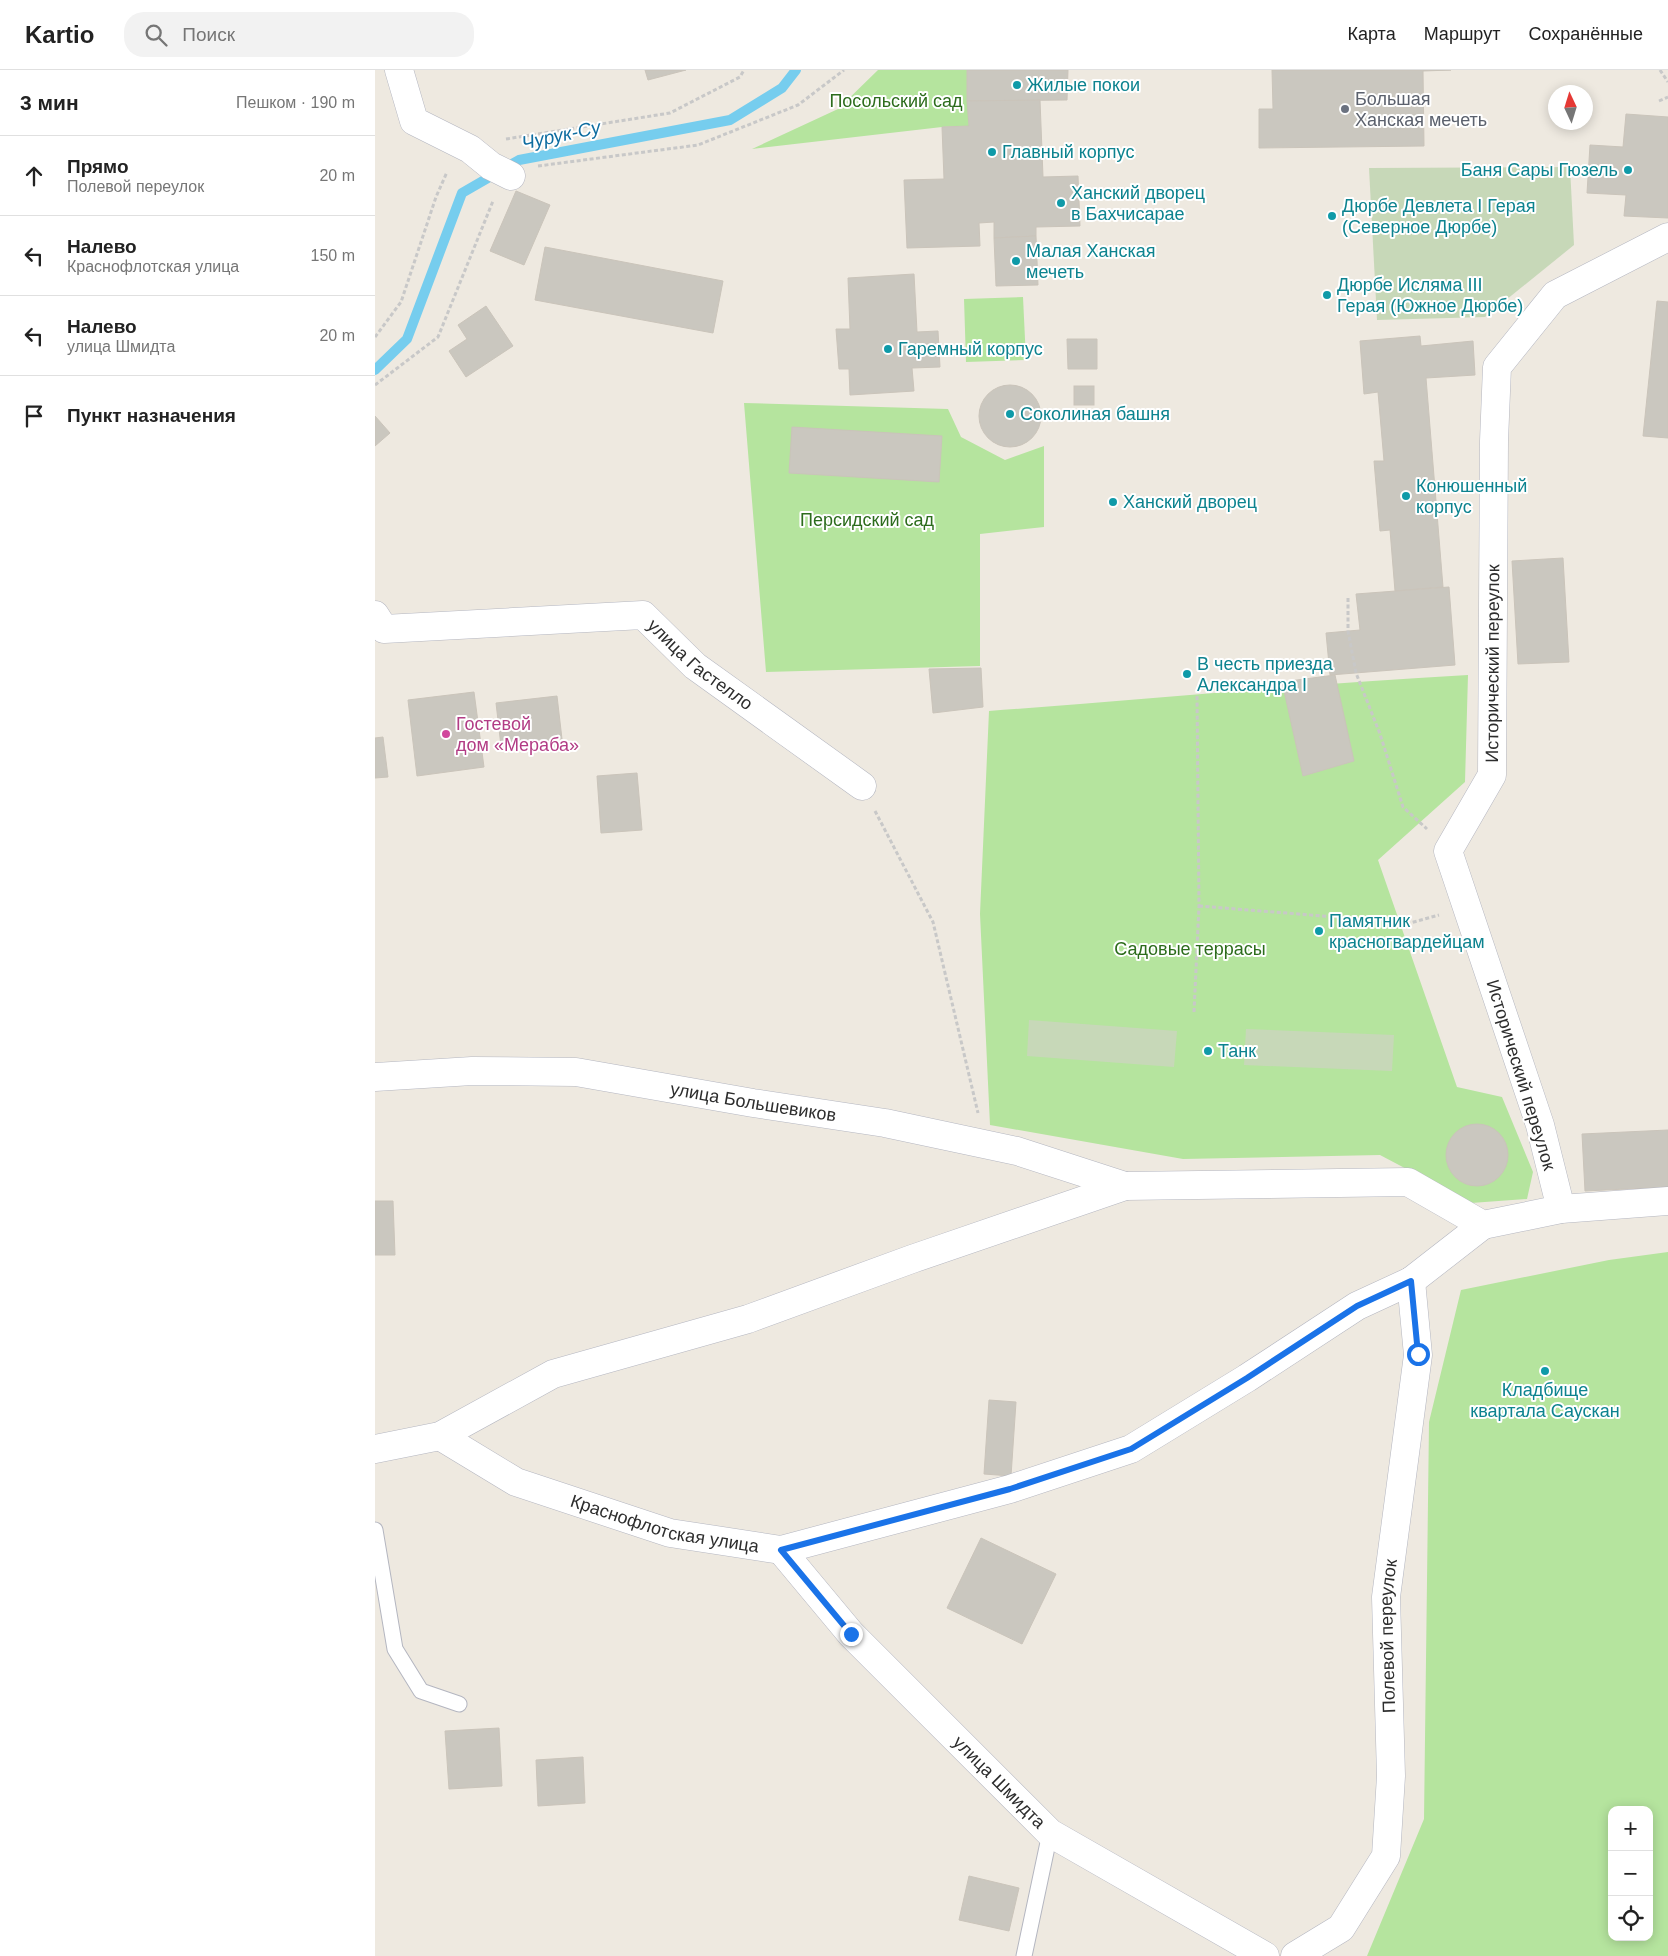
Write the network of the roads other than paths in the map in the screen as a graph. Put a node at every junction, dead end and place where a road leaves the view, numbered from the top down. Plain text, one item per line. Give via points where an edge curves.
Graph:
1 (399, 70) edge
2 (501, 171) road end
3 (1668, 237) edge
4 (375, 616) edge
5 (862, 786) road end
6 (375, 1077) edge
7 (1125, 1186) junction
8 (1668, 1201) edge
9 (1561, 1210) junction
10 (1483, 1225) junction
11 (1411, 1281) junction
12 (441, 1436) junction
13 (375, 1449) edge
14 (375, 1530) edge
15 (781, 1550) junction
16 (459, 1704) dead end
17 (1050, 1833) junction
18 (1024, 1956) edge
19 (1265, 1956) edge
20 (1295, 1956) edge

1 - 2 street via 414,120
3 - 9 street, Исторический переулок via 1555,294 1497,367 1492,775 1448,851 1540,1124
4 - 5 street, улица Гастелло via 384,628 643,615 695,666
6 - 7 street, улица Большевиков via 471,1071 576,1072 885,1123 1017,1151
7 - 10 street via 1408,1182
7 - 12 street via 912,1258 748,1319 553,1374
8 - 9 street
9 - 10 street
10 - 11 street, Краснофлотская улица
11 - 15 street, Краснофлотская улица via 1357,1306 1131,1449 1010,1489
11 - 20 street, Полевой переулок via 1418,1354 1386,1597 1391,1776 1386,1856 1341,1928
12 - 13 street
12 - 15 street, Краснофлотская улица via 516,1482 670,1533
14 - 16 lane via 395,1649 421,1691
15 - 17 street, улица Шмидта via 851,1634
17 - 18 lane
17 - 19 street, улица Шмидта

